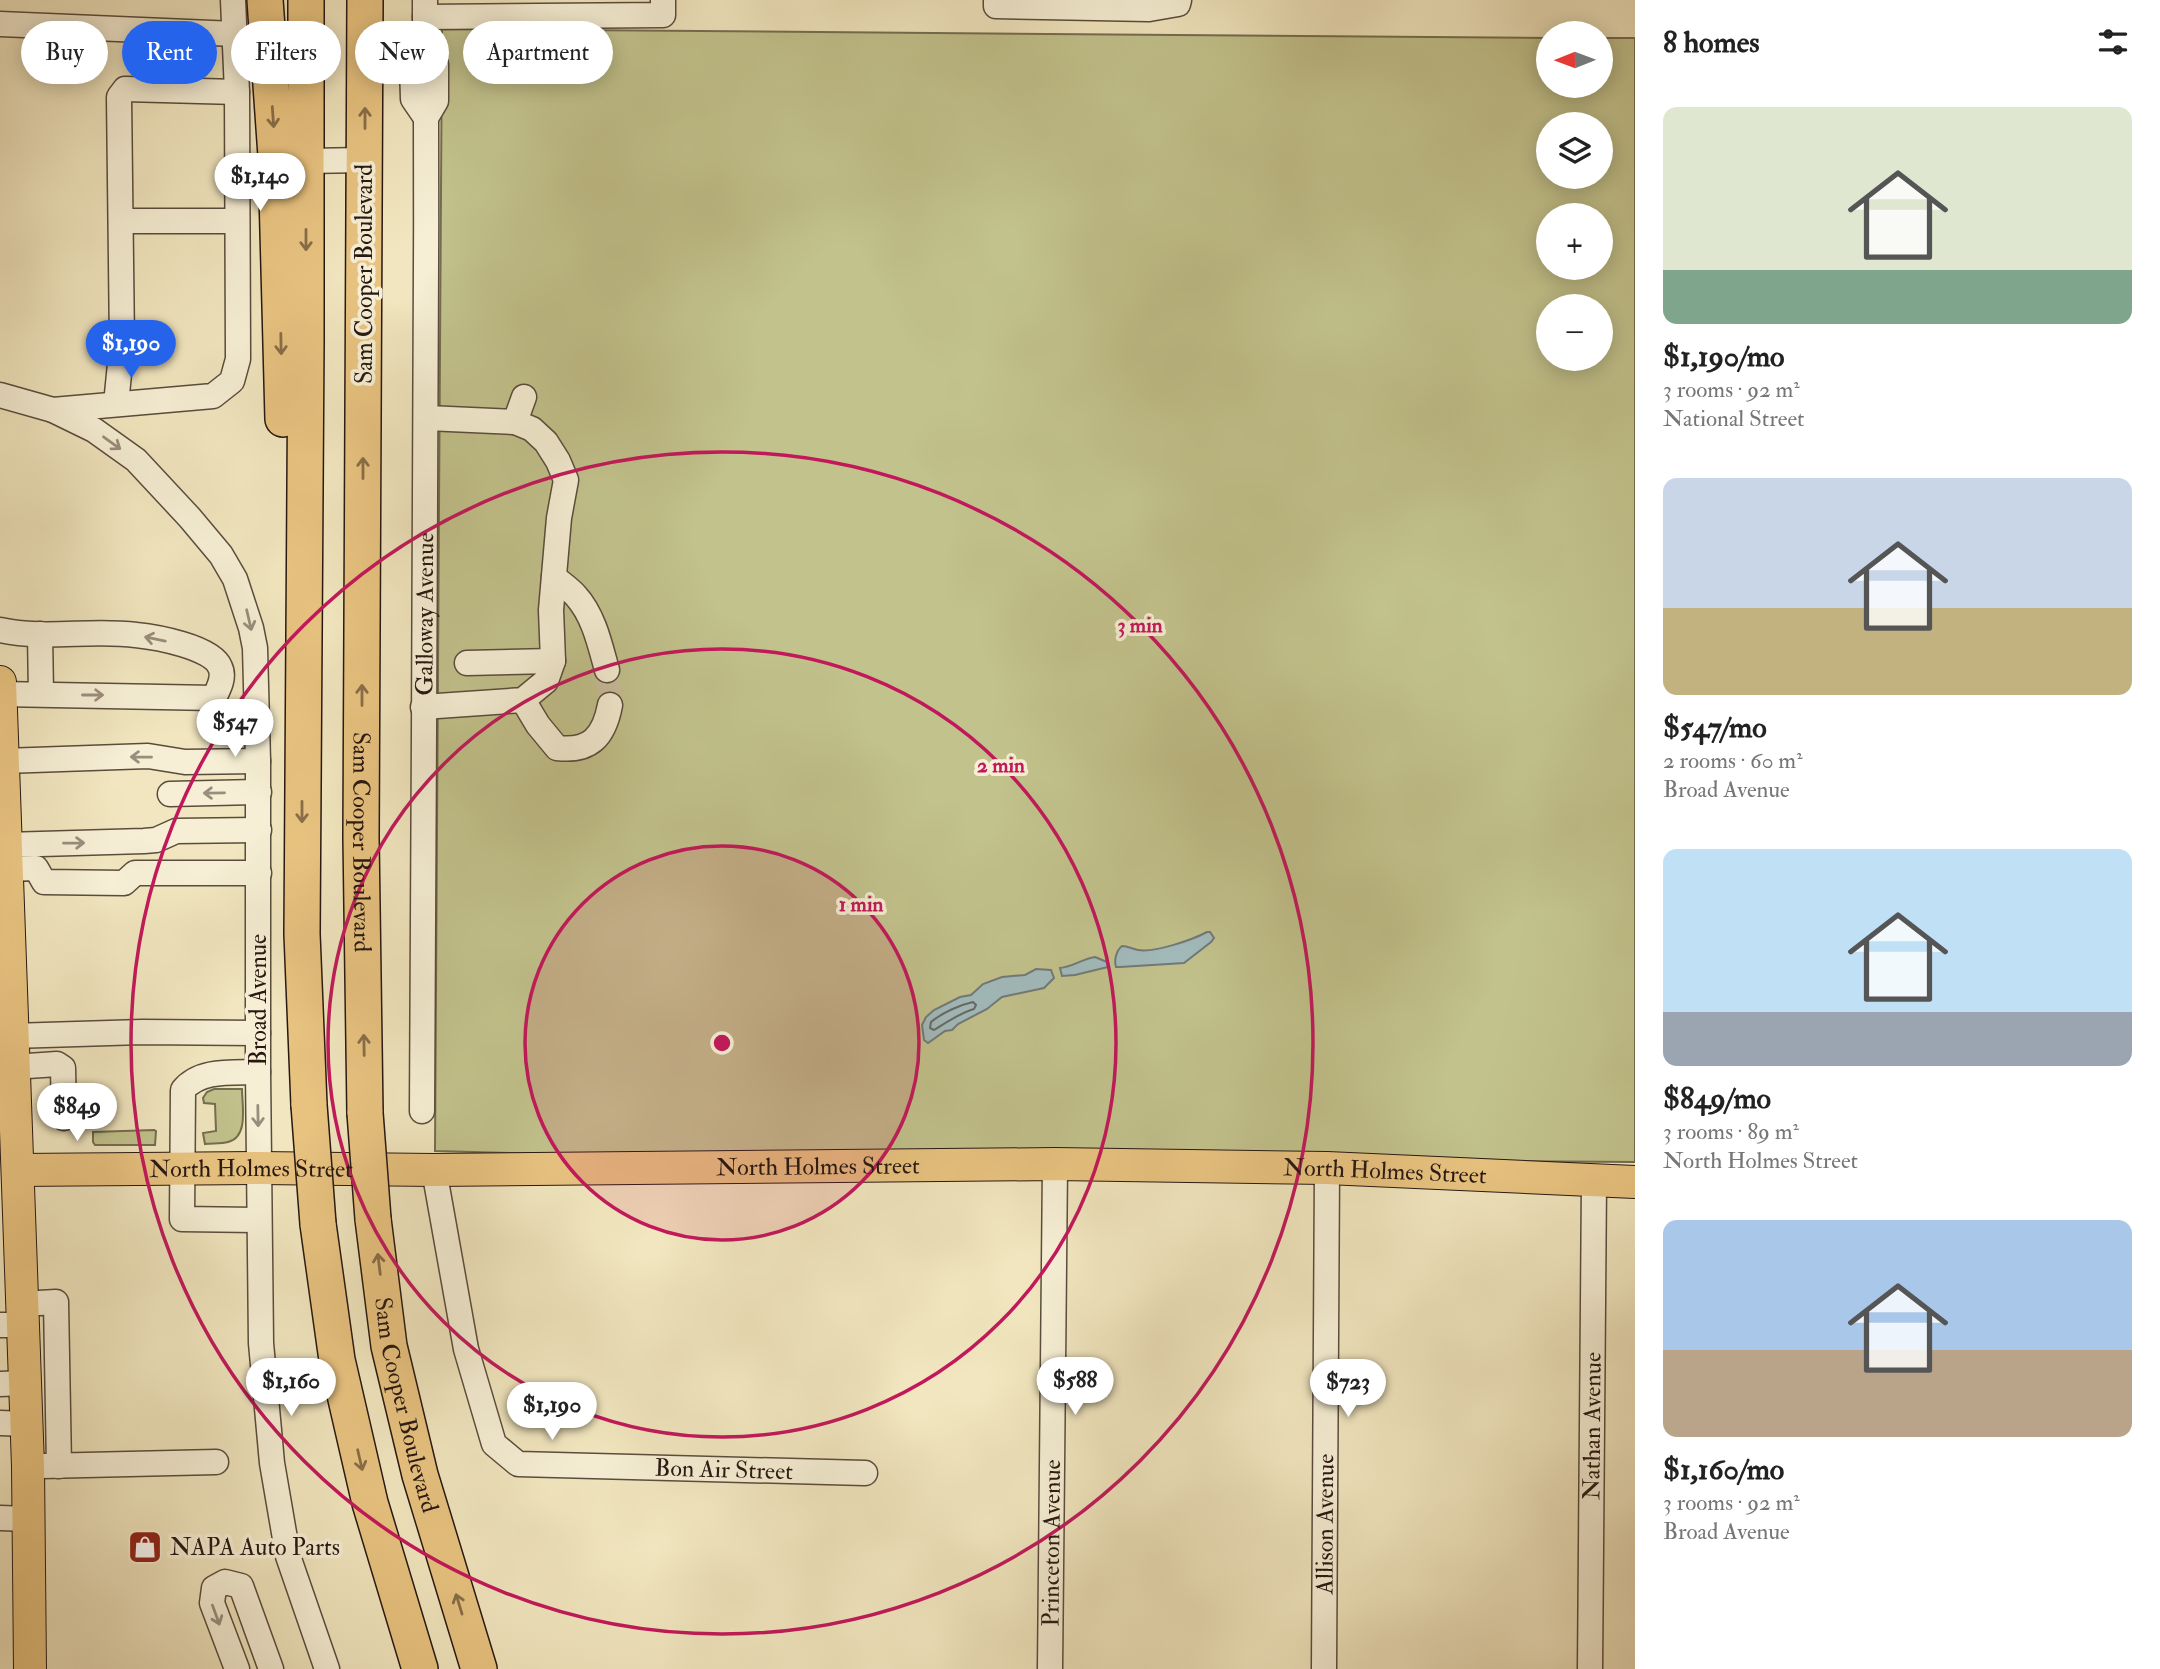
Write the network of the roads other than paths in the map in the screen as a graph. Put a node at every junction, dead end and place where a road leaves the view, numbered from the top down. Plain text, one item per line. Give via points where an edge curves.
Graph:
1 (233, 0) edge
2 (265, 0) edge
3 (306, 0) edge
4 (365, 0) edge
5 (996, 0) edge
6 (1178, 0) edge
7 (425, 8) edge
8 (581, 8) edge
9 (621, 8) edge
10 (663, 8) edge
11 (234, 21) edge
12 (0, 24) edge
13 (231, 34) edge
14 (237, 84) edge
15 (237, 92) junction
16 (365, 160) junction
17 (306, 162) junction
18 (121, 222) junction
19 (237, 222) junction
20 (0, 395) edge
21 (524, 397) dead end
22 (116, 404) junction
23 (53, 410) junction
24 (427, 418) junction
25 (515, 422) junction
26 (554, 577) junction
27 (0, 630) edge
28 (40, 634) junction
29 (553, 661) junction
30 (467, 663) dead end
31 (607, 670) tunnel mouth
32 (0, 682) edge
33 (0, 694) edge
34 (41, 694) junction
35 (523, 700) junction
36 (610, 705) tunnel mouth
37 (423, 707) junction
38 (302, 743) junction
39 (177, 761) junction
40 (258, 761) junction
41 (3, 765) edge
42 (258, 792) junction
43 (170, 794) junction
44 (259, 830) junction
45 (170, 833) junction
46 (4, 836) edge
47 (259, 873) junction
48 (4, 918) edge
49 (258, 1032) junction
50 (8, 1039) edge
51 (258, 1072) junction
52 (422, 1111) dead end
53 (64, 1118) dead end
54 (1055, 1164) junction
55 (258, 1168) junction
56 (1327, 1168) junction
57 (182, 1169) junction
58 (9, 1170) edge
59 (434, 1170) junction
60 (1594, 1181) junction
61 (1635, 1182) edge
62 (10, 1220) edge
63 (260, 1220) junction
64 (13, 1302) edge
65 (12, 1384) edge
66 (13, 1423) edge
67 (216, 1462) dead end
68 (27, 1466) junction
69 (59, 1466) junction
70 (865, 1473) dead end
71 (14, 1519) edge
72 (30, 1669) edge
73 (237, 1669) edge
74 (271, 1669) edge
75 (327, 1669) edge
76 (420, 1669) edge
77 (479, 1669) edge
78 (1050, 1669) edge
79 (1324, 1669) edge
80 (1590, 1669) edge

1 - 11 street
2 -> 38 highway via 276,156 283,443
3 - 17 highway
16 -> 4 highway, Sam Cooper Boulevard
5 - 6 street via 996,6 1149,9 1178,4
7 - 8 street
7 - 24 street, Galloway Avenue via 425,46 412,66 412,79 413,99 426,118
8 - 9 street
9 - 10 street
12 - 13 street
14 - 15 street
15 - 18 street via 125,89 119,97
15 - 19 street
16 - 17 street
77 -> 16 highway, Sam Cooper Boulevard, bridge via 420,1475 393,1359 373,1219 365,1113 362,838
17 -> 38 highway
18 - 19 street
18 - 22 street
19 - 22 street via 238,359 232,381 213,396
20 - 23 street
21 - 25 street
22 - 23 street
23 -> 40 street, Broad Avenue via 94,430 136,460 221,555 244,602 255,648
24 - 25 street
24 - 37 street, Galloway Avenue
25 - 26 street via 546,442 566,480
26 - 29 street
26 - 31 street via 577,596 590,618
27 - 28 street
28 - 34 street
34 -> 28 street via 214,698 222,675 211,656 178,643 135,634
29 - 30 street
29 - 35 street via 545,681
32 - 33 main road
33 - 34 street
33 - 41 main road
35 - 36 street via 556,748 574,750 602,731
35 - 37 street
37 - 52 street, Galloway Avenue
38 -> 76 highway, bridge via 302,934 318,1224 337,1360 370,1503
39 - 40 street
39 -> 41 street via 148,757
39 - 43 street
40 - 42 street, Broad Avenue
41 - 46 main road
42 -> 43 street
42 - 44 street, Broad Avenue
43 - 45 street
44 - 45 street
44 - 47 street, Broad Avenue
46 -> 45 street via 144,841
46 - 47 street via 44,882 124,883 135,873
46 - 48 main road
47 - 49 street, Broad Avenue
48 - 50 main road
49 - 50 street
49 - 51 street, Broad Avenue
50 - 53 street via 63,1068
50 - 58 main road
51 -> 55 street, Broad Avenue
51 - 57 street via 201,1076 183,1090
54 - 56 main road, North Holmes Street
54 - 59 main road, North Holmes Street
54 - 78 street, Princeton Avenue
55 - 57 main road, North Holmes Street
55 - 59 main road, North Holmes Street
55 - 63 street, Broad Avenue
56 - 60 main road, North Holmes Street
56 - 79 street, Allison Avenue
57 - 58 main road, North Holmes Street
57 - 63 street via 182,1219
58 - 62 main road
59 - 70 street, Bon Air Street via 466,1349 494,1444 518,1464
60 - 61 main road, North Holmes Street
60 - 80 street, Nathan Avenue
62 - 64 main road
63 - 75 street, Broad Avenue via 261,1343 272,1463 288,1556
64 - 65 main road
64 - 69 street via 56,1302
65 - 66 main road
66 - 68 main road
67 - 69 street
68 - 69 street
68 - 71 main road
71 - 72 main road
74 -> 73 street via 241,1586 225,1582 214,1588 212,1603

